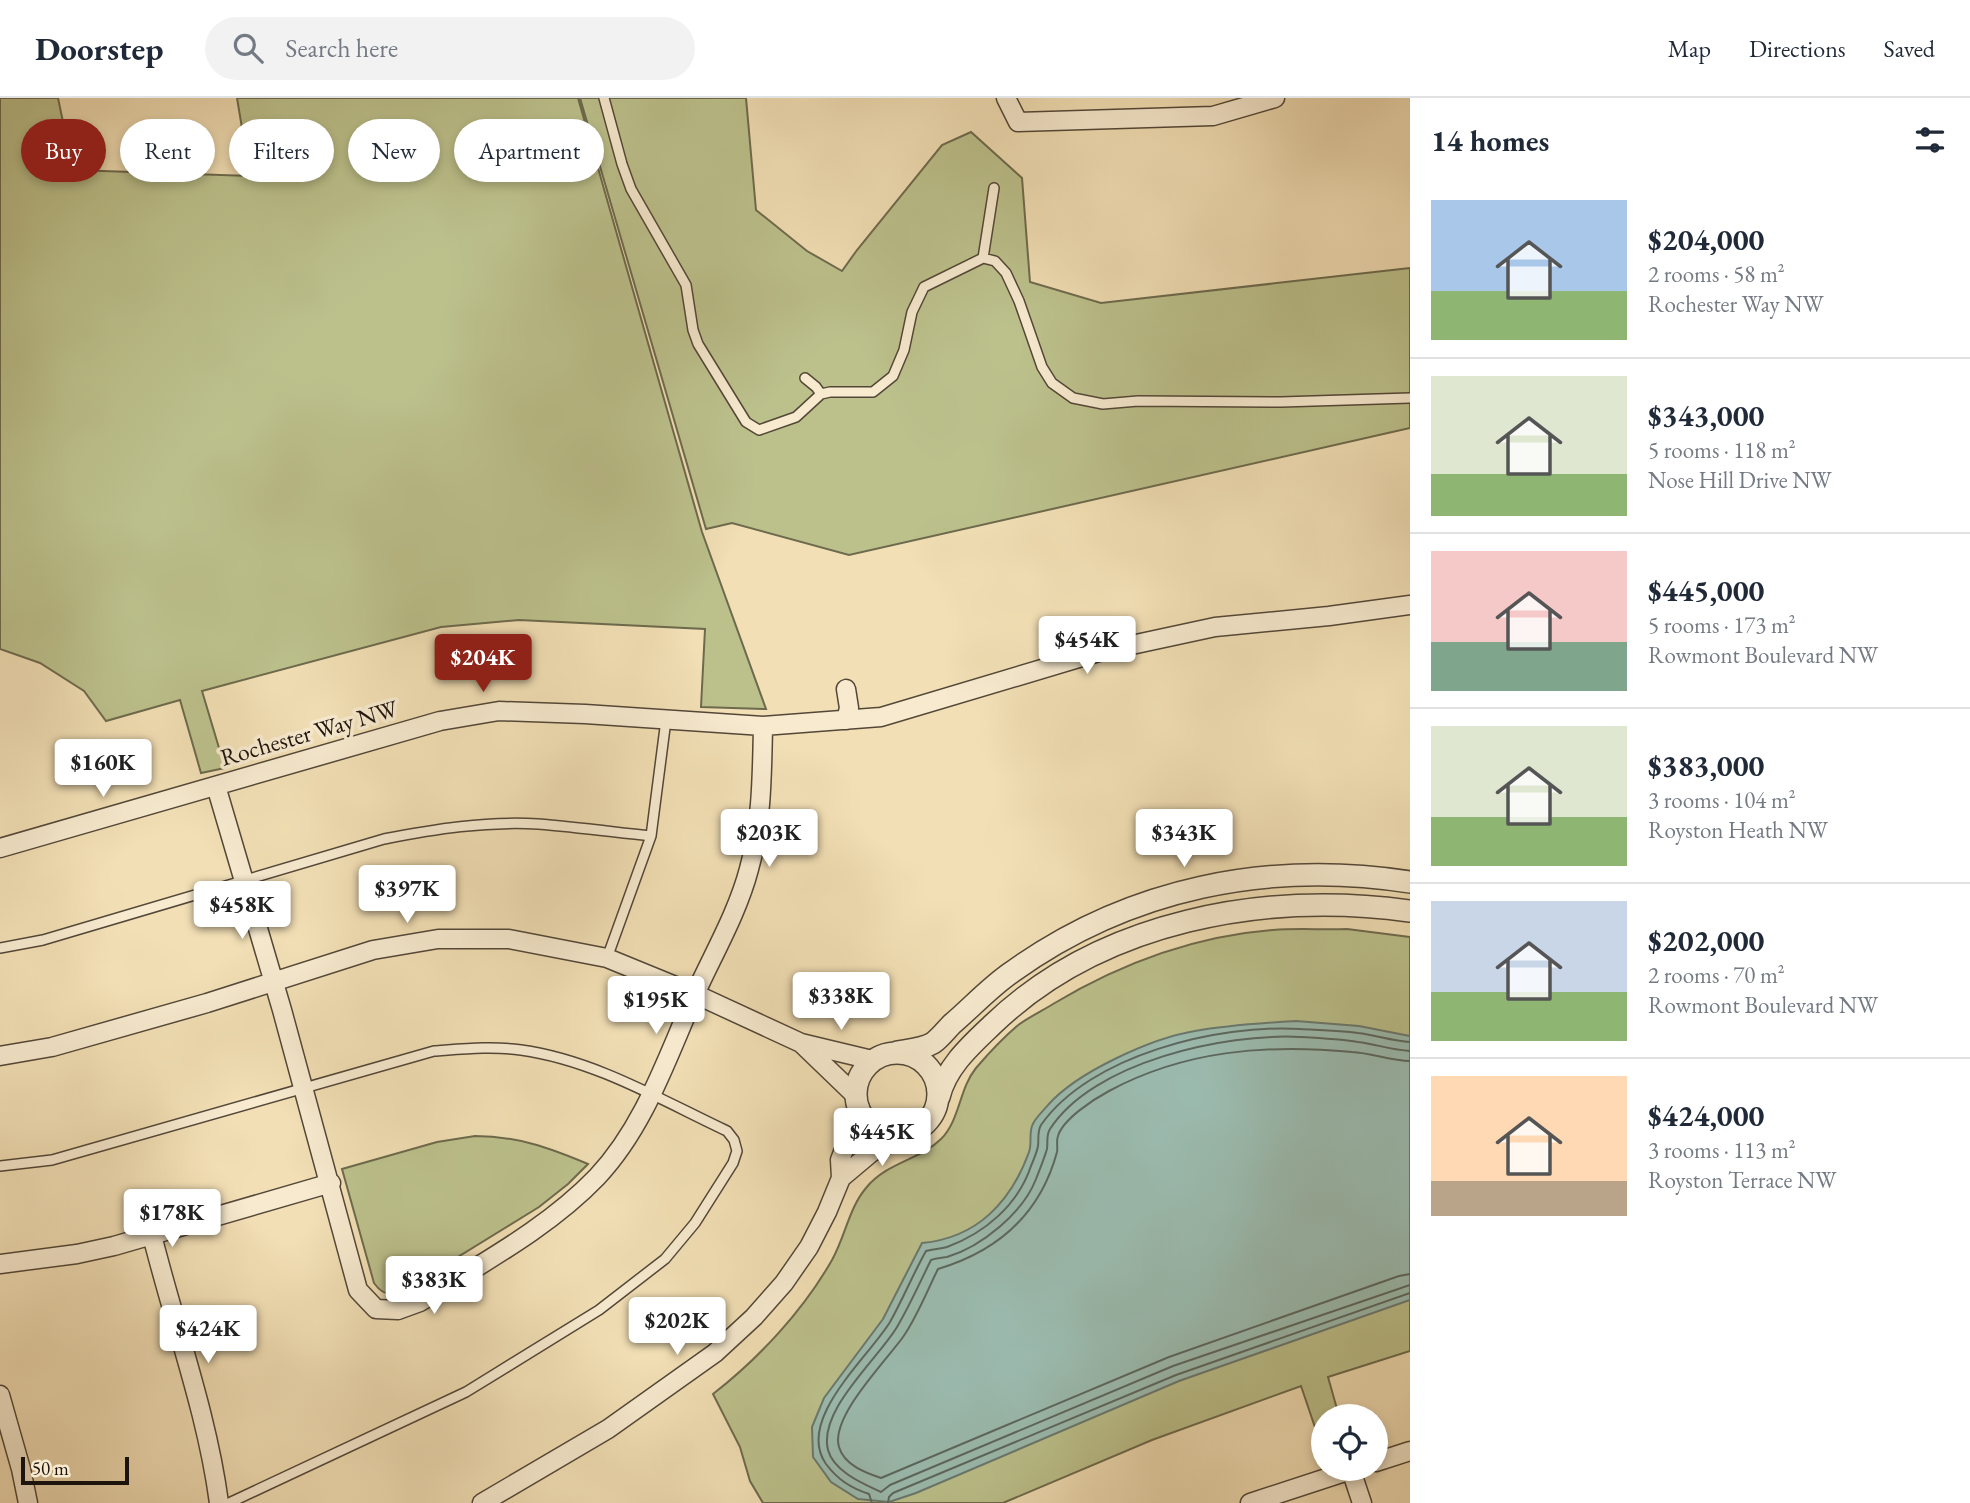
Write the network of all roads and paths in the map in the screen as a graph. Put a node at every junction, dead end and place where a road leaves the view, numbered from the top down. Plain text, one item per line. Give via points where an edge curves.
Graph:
1 (604, 98) edge
2 (1006, 98) edge
3 (1275, 98) edge
4 (994, 188) dead end
5 (983, 258) junction
6 (805, 378) dead end
7 (821, 394) junction
8 (1410, 398) edge
9 (1410, 605) edge
10 (846, 689) dead end
11 (666, 720) junction
12 (846, 720) junction
13 (763, 726) junction
14 (216, 786) junction
15 (651, 836) junction
16 (0, 848) edge
17 (244, 881) junction
18 (1410, 882) edge
19 (1410, 911) edge
20 (0, 948) edge
21 (607, 958) junction
22 (274, 982) junction
23 (695, 994) junction
24 (801, 1043) junction
25 (897, 1052) junction
26 (0, 1056) edge
27 (872, 1060) junction
28 (303, 1087) junction
29 (651, 1095) junction
30 (939, 1097) junction
31 (858, 1102) junction
32 (910, 1133) junction
33 (0, 1166) edge
34 (841, 1178) junction
35 (331, 1183) junction
36 (152, 1235) junction
37 (0, 1264) edge
38 (0, 1395) edge
39 (1410, 1451) edge
40 (1388, 1458) edge
41 (1317, 1481) edge
42 (1357, 1481) edge
43 (28, 1503) edge
44 (219, 1503) edge
45 (229, 1503) edge
46 (482, 1503) edge
47 (1250, 1503) edge
48 (1362, 1503) edge

1 - 7 lane via 631,189 686,285 698,344 746,422 759,430 778,425 796,417
2 - 3 street via 1018,122 1213,116
4 - 5 lane
5 - 7 lane via 924,287 893,376 873,392
5 - 8 lane via 995,261 1006,273 1042,367 1052,383 1073,398 1104,404
6 - 7 lane
9 - 12 street, Rochester Way NW via 1215,627 1099,652 881,716
10 - 12 street
11 - 13 street, Rochester Way NW
11 - 14 street, Rochester Way NW via 499,711 440,721
11 - 15 lane
12 - 13 street, Rochester Way NW
13 - 23 street via 759,818 750,868
14 - 16 street, Rochester Way NW
14 - 17 street
15 - 17 lane via 537,824 481,824 384,839
15 - 21 lane
17 - 20 lane via 43,940
17 - 22 street
18 - 25 street via 1272,876 1141,903 1066,936 992,987 933,1043
19 - 30 street via 1352,905 1254,909 1184,922 1120,943 1068,968 1017,1002 962,1055 947,1075
21 - 22 street via 509,939 438,939 373,950
21 - 23 street
22 - 26 street via 52,1046
22 - 28 street
23 - 24 street
23 - 29 street
24 - 27 street
24 - 31 street
25 - 27 street
25 - 30 street via 922,1062
27 - 31 street via 857,1082
28 - 29 lane via 434,1051 472,1048 521,1050 570,1061
28 - 33 lane via 52,1160
28 - 35 street
29 - 35 street via 625,1142 597,1177 552,1217 420,1302 398,1310 376,1309 358,1290
29 - 45 lane via 727,1131 737,1151 695,1223 665,1259 599,1310 466,1392
30 - 32 street via 929,1121
31 - 32 street via 879,1131 895,1136
31 - 34 street via 840,1160
32 - 34 street via 872,1152
34 - 46 street via 809,1247 784,1283 715,1353 608,1429
35 - 36 street
36 - 37 street via 77,1254
36 - 44 street via 195,1387
38 - 43 street
39 - 40 street
41 - 47 street
42 - 48 street

